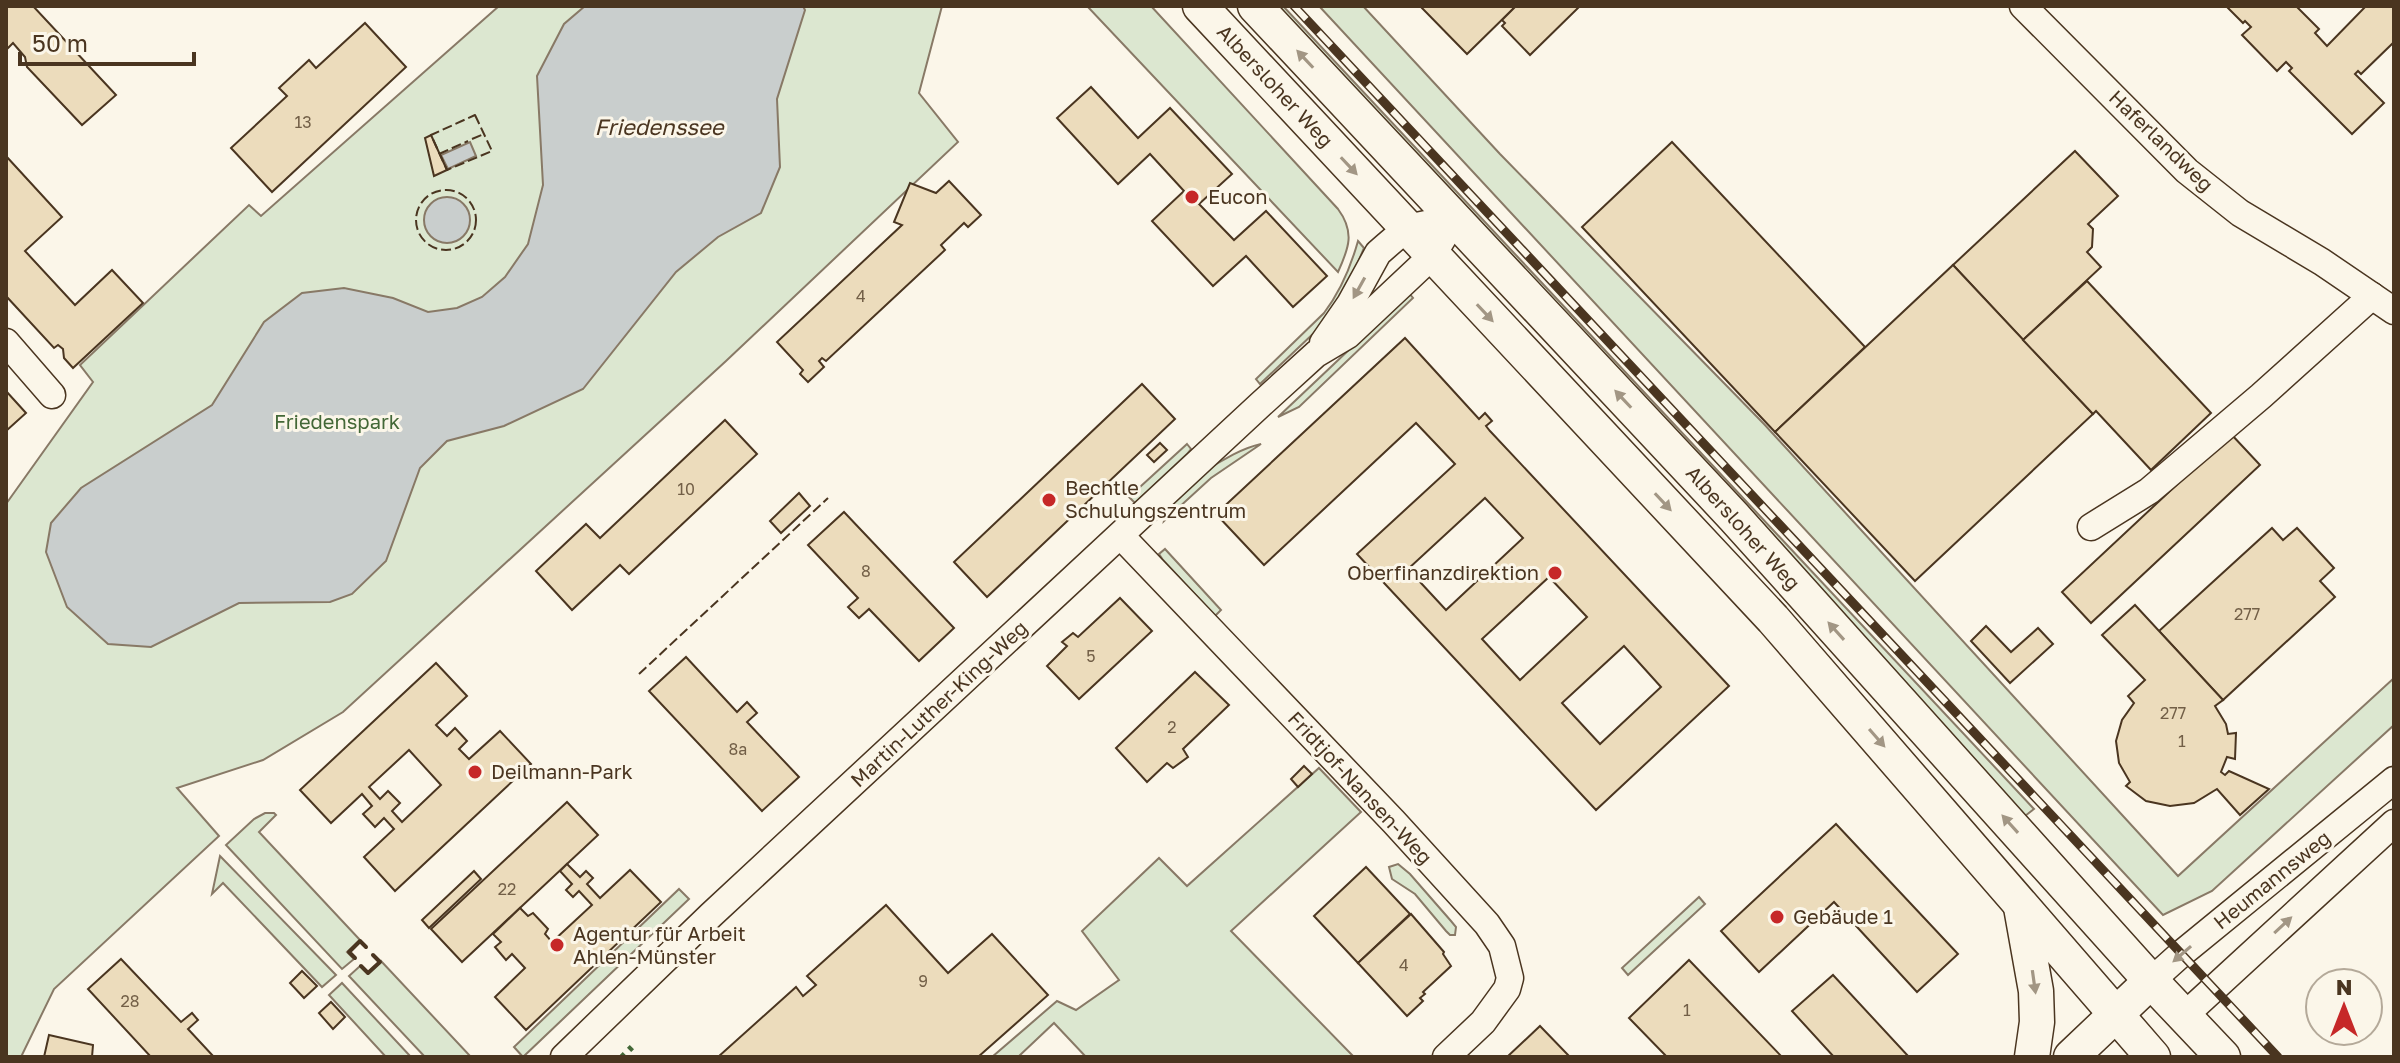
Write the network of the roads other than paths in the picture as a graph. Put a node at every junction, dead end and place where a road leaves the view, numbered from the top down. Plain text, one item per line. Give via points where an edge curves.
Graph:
1 (1200, 6) edge
2 (1255, 6) edge
3 (2023, 6) edge
4 (1455, 218) junction
5 (1407, 228) junction
6 (1432, 256) junction
7 (2372, 296) junction
8 (2394, 311) edge
9 (6, 342) edge
10 (1316, 354) junction
11 (52, 395) dead end
12 (2091, 527) dead end
13 (1121, 536) junction
14 (2394, 780) edge
15 (2394, 823) edge
16 (2021, 907) junction
17 (2151, 981) junction
18 (2116, 1014) junction
19 (2185, 1015) junction
20 (2145, 1054) edge
21 (564, 1057) edge
22 (1446, 1057) edge
23 (2032, 1057) edge
24 (2071, 1057) edge
25 (2223, 1057) edge

1 -> 5 main road, Albersloher Weg
4 -> 2 main road, Albersloher Weg
3 - 7 street, Haferlandweg via 2187,171 2240,213
4 - 5 street, Martin-Luther-King-Weg
4 - 6 street, Martin-Luther-King-Weg
17 -> 4 main road, Albersloher Weg via 1734,517
5 - 6 main road, Albersloher Weg
5 -> 10 street, Martin-Luther-King-Weg via 1378,253
6 - 10 street, Martin-Luther-King-Weg via 1348,335
6 -> 16 main road, Albersloher Weg via 1773,619
7 - 8 street, Haferlandweg
7 - 12 street via 2149,491
9 - 11 street
10 - 13 street, Martin-Luther-King-Weg
13 - 21 street, Martin-Luther-King-Weg
13 - 22 street, Fridtjof-Nansen-Weg via 1394,822 1502,946 1510,978 1507,989 1483,1022
14 -> 17 street, Heumannsweg
19 -> 15 street, Heumannsweg
16 - 18 main road, Albersloher Weg
16 -> 23 main road via 2036,991
17 - 18 main road
17 - 19 main road, Albersloher Weg
18 - 20 main road, Albersloher Weg
18 - 24 main road
19 - 20 main road
19 - 25 main road, Albersloher Weg

